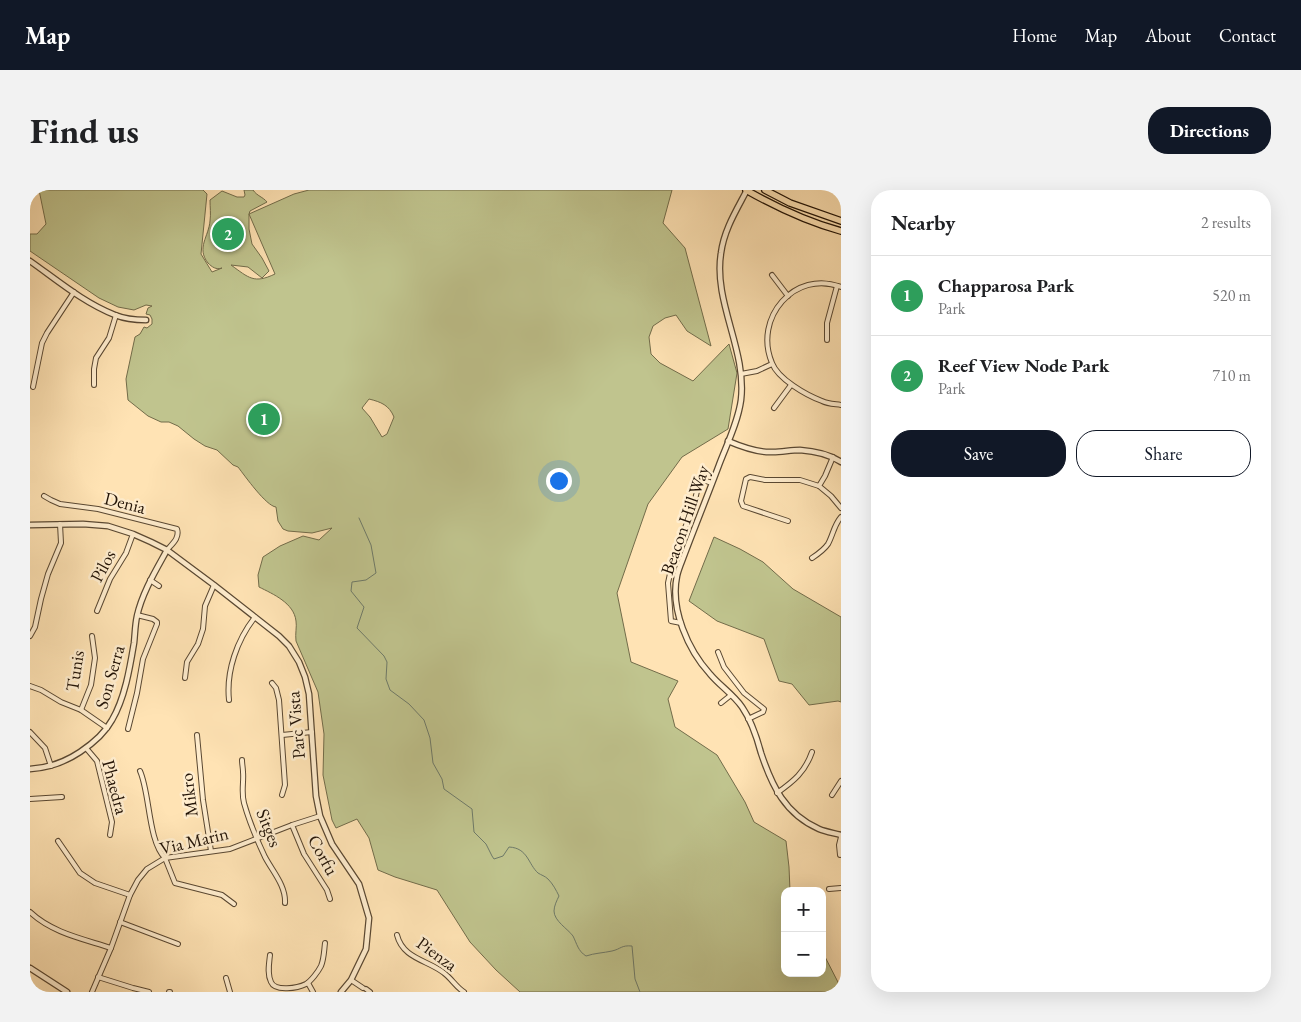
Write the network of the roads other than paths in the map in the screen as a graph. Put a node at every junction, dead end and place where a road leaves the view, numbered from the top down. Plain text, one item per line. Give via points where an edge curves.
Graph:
1 (746, 190) edge
2 (765, 190) edge
3 (841, 221) edge
4 (841, 231) edge
5 (30, 261) edge
6 (772, 275) dead end
7 (839, 286) edge
8 (74, 292) junction
9 (788, 296) junction
10 (116, 315) junction
11 (146, 320) dead end
12 (827, 340) dead end
13 (772, 364) junction
14 (741, 374) junction
15 (94, 385) dead end
16 (791, 385) junction
17 (33, 387) dead end
18 (841, 405) edge
19 (774, 408) dead end
20 (728, 442) junction
21 (833, 457) junction
22 (841, 462) edge
23 (712, 483) junction
24 (819, 486) junction
25 (44, 496) dead end
26 (841, 508) edge
27 (841, 517) edge
28 (788, 522) dead end
29 (60, 524) junction
30 (30, 525) edge
31 (133, 534) junction
32 (167, 550) junction
33 (812, 558) dead end
34 (150, 580) junction
35 (214, 585) junction
36 (159, 586) dead end
37 (97, 611) dead end
38 (137, 616) junction
39 (256, 617) junction
40 (681, 624) junction
41 (30, 636) edge
42 (92, 636) dead end
43 (718, 652) dead end
44 (186, 678) dead end
45 (272, 683) dead end
46 (30, 686) edge
47 (731, 695) junction
48 (229, 700) dead end
49 (721, 703) dead end
50 (81, 710) junction
51 (748, 719) junction
52 (107, 728) junction
53 (128, 729) dead end
54 (30, 732) edge
55 (312, 732) junction
56 (197, 735) dead end
57 (282, 735) junction
58 (86, 748) junction
59 (812, 752) dead end
60 (242, 760) dead end
61 (51, 766) junction
62 (30, 769) edge
63 (140, 771) dead end
64 (841, 781) edge
65 (777, 793) junction
66 (282, 794) dead end
67 (832, 795) dead end
68 (62, 797) dead end
69 (30, 799) edge
70 (320, 816) junction
71 (292, 825) junction
72 (110, 836) dead end
73 (841, 836) edge
74 (257, 838) junction
75 (58, 841) dead end
76 (211, 851) junction
77 (840, 855) edge
78 (165, 858) junction
79 (841, 888) edge
80 (829, 889) dead end
81 (130, 895) junction
82 (330, 899) dead end
83 (285, 903) dead end
84 (234, 904) dead end
85 (30, 912) edge
86 (120, 922) junction
87 (397, 935) dead end
88 (325, 943) dead end
89 (178, 944) dead end
90 (111, 948) junction
91 (270, 955) dead end
92 (30, 968) edge
93 (98, 977) junction
94 (226, 978) dead end
95 (351, 980) junction
96 (308, 983) junction
97 (366, 990) edge
98 (67, 992) edge
99 (92, 992) edge
100 (149, 992) edge
101 (230, 992) edge
102 (314, 992) edge
103 (341, 992) edge
104 (464, 992) edge

1 - 4 main road via 803,218
1 - 14 street, Beacon Hill Way via 726,231 720,268 722,292
2 - 3 main road via 790,204
5 - 8 street
6 - 9 street
7 - 9 street via 808,285
7 - 12 street via 827,323
8 - 10 street
8 - 17 street via 42,343
9 - 13 street via 776,307 768,330 767,346
10 - 11 street
10 - 15 street via 109,338 96,358
13 - 14 street
13 - 16 street
14 - 20 street, Beacon Hill Way via 740,401
16 - 18 street via 824,402
16 - 19 street
20 - 21 street via 754,450 800,450
20 - 23 street, Beacon Hill Way
21 - 22 street
21 - 24 street
23 - 40 street, Beacon Hill Way via 677,576 676,595
23 - 40 street via 703,480 698,487 674,555 668,583 671,621
24 - 26 street
24 - 28 street via 800,480 746,478 741,501 743,506
25 - 32 street, Denia via 60,504 107,511 177,530 178,537
27 - 33 street via 827,545
29 - 30 street, Parc Vista
29 - 31 street, Parc Vista via 108,526
29 - 41 street via 61,543 48,574
31 - 32 street, Parc Vista
31 - 37 street, Pilos
32 - 34 street, Son Serra
32 - 35 street, Parc Vista
34 - 36 street
34 - 38 street, Son Serra
35 - 39 street, Parc Vista
35 - 44 street via 205,606 204,630 188,662
38 - 52 street, Son Serra via 127,678 120,703
38 - 53 street via 153,619 157,624 143,659
39 - 48 street via 244,635 230,672
39 - 55 street, Parc Vista via 289,646 299,662 309,694
40 - 47 street, Beacon Hill Way via 702,664
42 - 50 street, Tunis via 94,667
43 - 51 street via 724,667 744,692 764,709
45 - 57 street via 278,694
46 - 50 street
47 - 49 street
47 - 51 street, Beacon Hill Way
50 - 52 street
51 - 65 street, Beacon Hill Way
52 - 58 street, Son Serra
54 - 61 street via 45,748
55 - 57 street
55 - 70 street, Parc Vista
56 - 76 street, Mikro
57 - 66 street via 285,785
58 - 61 street, Son Serra
58 - 72 street, Phaedra via 97,761 112,822
59 - 65 street via 801,773
60 - 74 street, Sitges via 242,793
61 - 62 street, Son Serra
63 - 78 street via 156,842
64 - 67 street
65 - 73 street, Beacon Hill Way via 803,820
68 - 69 street
70 - 71 street, Via Marin
70 - 95 street, Parc Vista via 332,844 359,884 369,918 366,949
71 - 74 street, Via Marin
71 - 82 street, Corfu via 304,854
73 - 77 street
74 - 76 street, Via Marin
74 - 83 street, Sitges via 280,884
75 - 81 street via 80,873 95,883
76 - 78 street, Via Marin
78 - 81 street, Via Marin via 147,869
78 - 84 street via 175,883 222,895
79 - 80 street
81 - 86 street, Via Marin
85 - 90 street via 55,929
86 - 89 street
86 - 90 street, Via Marin
87 - 104 street, Pienza via 407,951 437,968
88 - 96 street via 323,961
90 - 93 street, Via Marin
91 - 96 street via 272,986 290,990
92 - 98 street
93 - 99 street, Via Marin
93 - 100 street
94 - 101 street
95 - 97 street
95 - 103 street, Parc Vista
96 - 102 street

